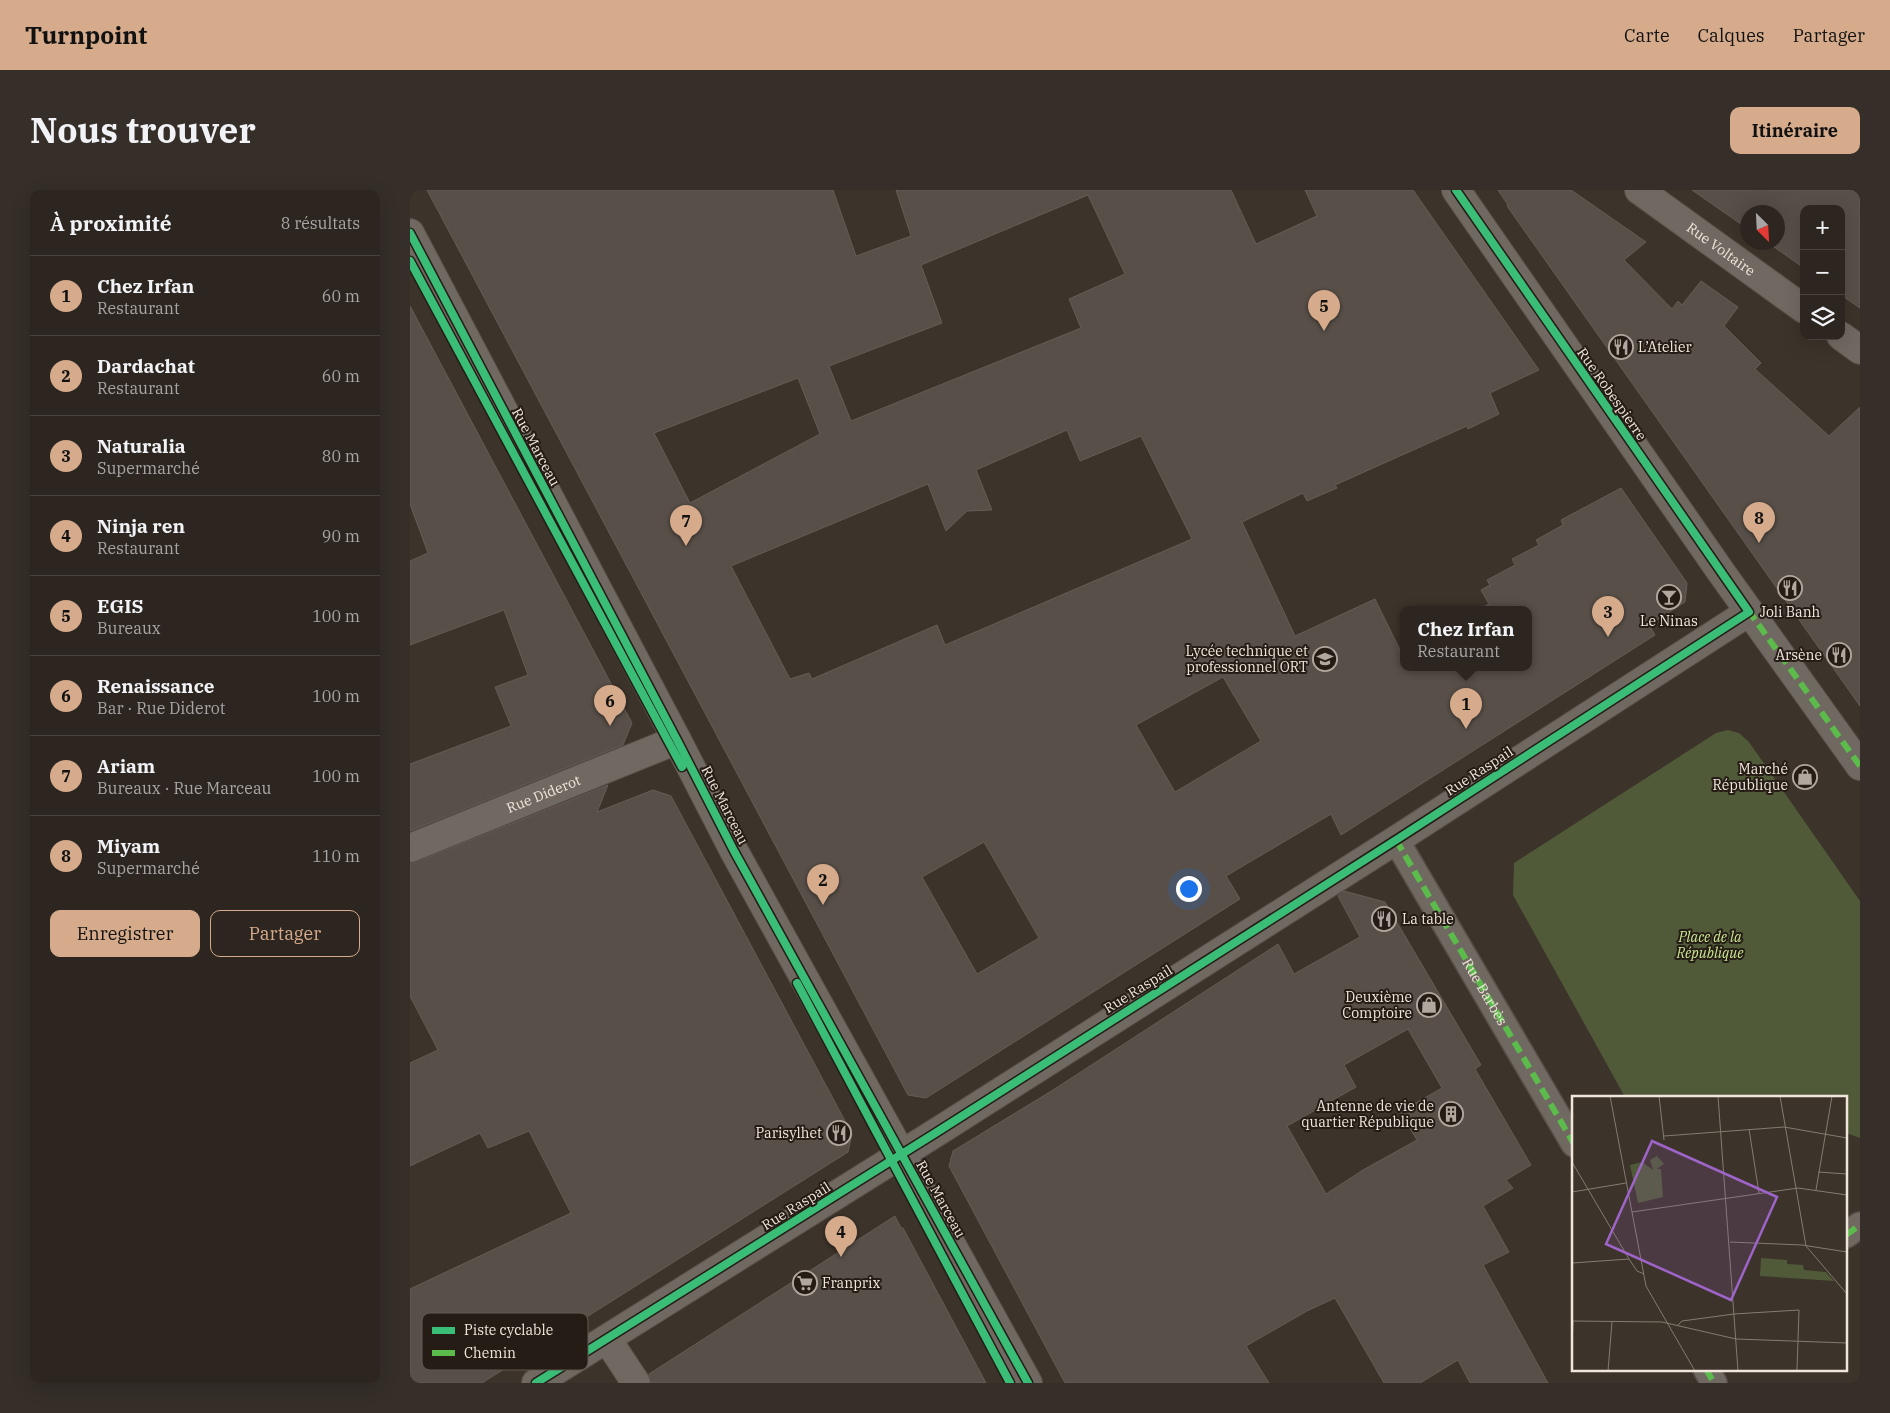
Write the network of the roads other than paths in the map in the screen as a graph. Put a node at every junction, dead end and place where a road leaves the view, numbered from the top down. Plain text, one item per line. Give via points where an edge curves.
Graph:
1 (1456, 190) edge
2 (1639, 190) edge
3 (410, 233) edge
4 (1800, 306) edge
5 (1845, 339) edge
6 (1860, 350) edge
7 (1749, 612) junction
8 (677, 740) junction
9 (1860, 766) edge
10 (1396, 840) junction
11 (410, 848) edge
12 (1572, 1141) edge
13 (902, 1154) junction
14 (1860, 1225) edge
15 (1848, 1234) edge
16 (607, 1338) junction
17 (588, 1350) edge
18 (557, 1370) edge
19 (1707, 1370) edge
20 (536, 1383) edge
21 (636, 1383) edge
22 (1028, 1383) edge
23 (1714, 1383) edge

1 - 7 street, Rue Robespierre
2 - 4 street, Rue Voltaire
3 - 8 street, Rue Marceau
5 - 6 street
7 - 9 street, Rue Robespierre
7 - 10 street, Rue Raspail
8 - 11 street, Rue Diderot
8 - 13 street, Rue Marceau via 734,851
10 - 12 street, Rue Barbès
10 - 13 street, Rue Raspail
13 - 16 street, Rue Raspail
13 - 22 street, Rue Marceau
14 - 15 street
16 - 17 street, Rue Raspail
16 - 21 street
18 - 20 street, Rue Raspail
19 - 23 street

